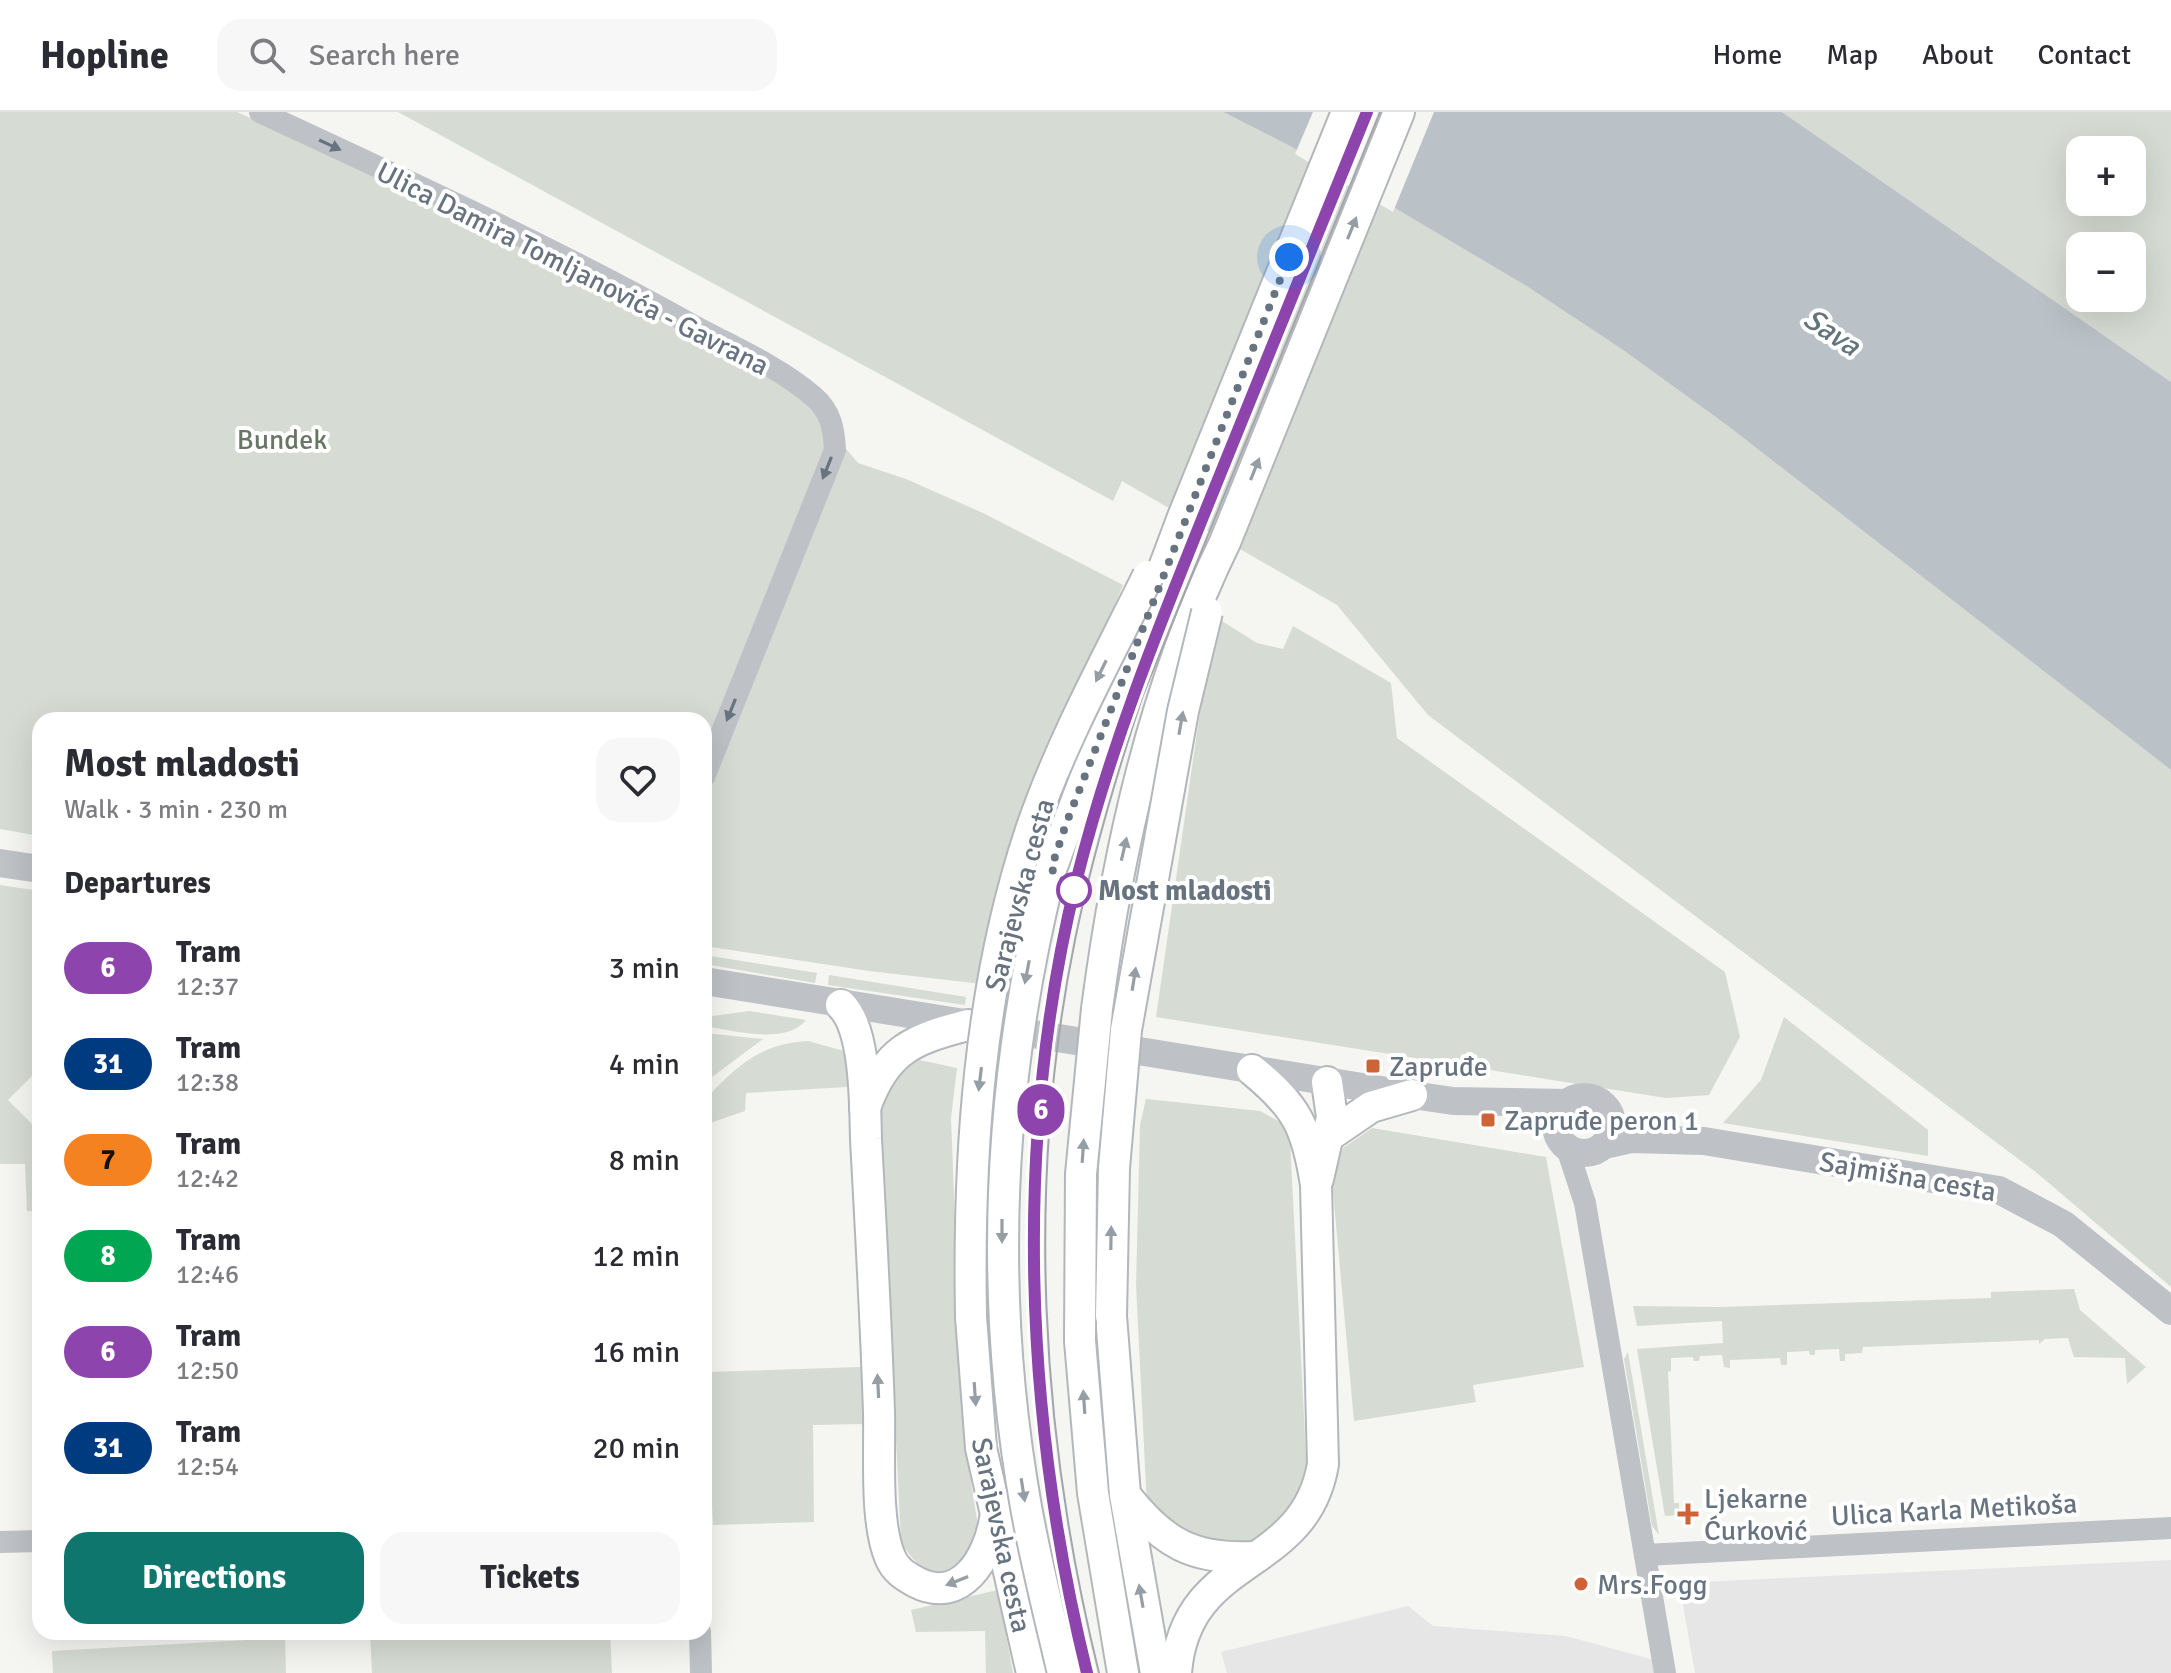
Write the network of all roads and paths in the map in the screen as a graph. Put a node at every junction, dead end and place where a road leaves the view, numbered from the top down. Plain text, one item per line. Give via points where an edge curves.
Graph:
1 (260, 112) edge
2 (1347, 112) edge
3 (1399, 112) edge
4 (1154, 580) junction
5 (1201, 609) junction
6 (712, 757) edge
7 (0, 863) edge
8 (32, 868) edge
9 (712, 982) edge
10 (841, 1005) junction
11 (968, 1025) junction
12 (1252, 1070) junction
13 (1327, 1082) junction
14 (1412, 1095) junction
15 (1453, 1101) junction
16 (1567, 1103) junction
17 (1602, 1104) junction
18 (865, 1109) junction
19 (1318, 1135) junction
20 (1704, 1141) junction
21 (1563, 1143) junction
22 (1600, 1148) junction
23 (1585, 1203) junction
24 (2171, 1311) edge
25 (1125, 1495) junction
26 (995, 1519) junction
27 (2171, 1528) edge
28 (32, 1541) edge
29 (0, 1542) edge
30 (1645, 1555) junction
31 (1254, 1557) junction
32 (700, 1640) edge
33 (701, 1673) edge
34 (1032, 1673) edge
35 (1063, 1673) edge
36 (1123, 1673) edge
37 (1156, 1673) edge
38 (1176, 1673) edge
39 (1665, 1673) edge

1 -> 6 street, Ulica Damira Tomljanovića - Gavrana via 626,288 789,379 815,397 834,424 835,450
2 - 4 main road, Sarajevska cesta
5 -> 3 main road
4 -> 26 main road, Sarajevska cesta, bridge via 1061,753 1030,833 993,986 977,1105 970,1223 981,1448
4 -> 35 main road, Sarajevska cesta, bridge via 1051,869 1023,993 1007,1115 1001,1232 1009,1382 1026,1508
25 -> 5 main road, bridge via 1111,1316 1114,1168 1126,1030
36 -> 5 main road, bridge via 1086,1431 1079,1279 1084,1132 1114,893 1153,731
7 - 8 street
9 - 10 street
10 - 11 street
10 - 18 main road via 857,1029
11 - 12 street
11 - 18 main road via 900,1050 881,1072
12 - 13 street
12 - 19 main road
13 - 14 street
13 - 19 main road via 1332,1103
14 - 15 street
14 - 19 main road via 1371,1107
15 - 16 street
15 - 21 street via 1532,1122
16 - 17 street via 1585,1097
16 - 21 street via 1557,1119
17 - 20 street, Sajmišna cesta
17 - 22 street via 1612,1120 1609,1138
26 -> 18 main road via 979,1567 950,1586 921,1585 905,1577 890,1557 879,1464
19 - 31 main road via 1323,1464 1307,1513 1284,1538
20 - 22 street, Sajmišna cesta via 1631,1139
20 - 24 street, Sajmišna cesta via 1999,1190 2063,1224
21 - 22 street via 1578,1153
21 - 23 street
22 - 23 street via 1591,1164
23 - 30 street
25 - 31 main road via 1144,1520 1183,1548 1210,1556
37 -> 25 main road
26 - 34 main road, Sarajevska cesta
27 - 30 street, Ulica Karla Metikoša
28 - 29 street
30 - 39 street
31 - 38 main road via 1205,1597 1185,1632
32 - 33 street

